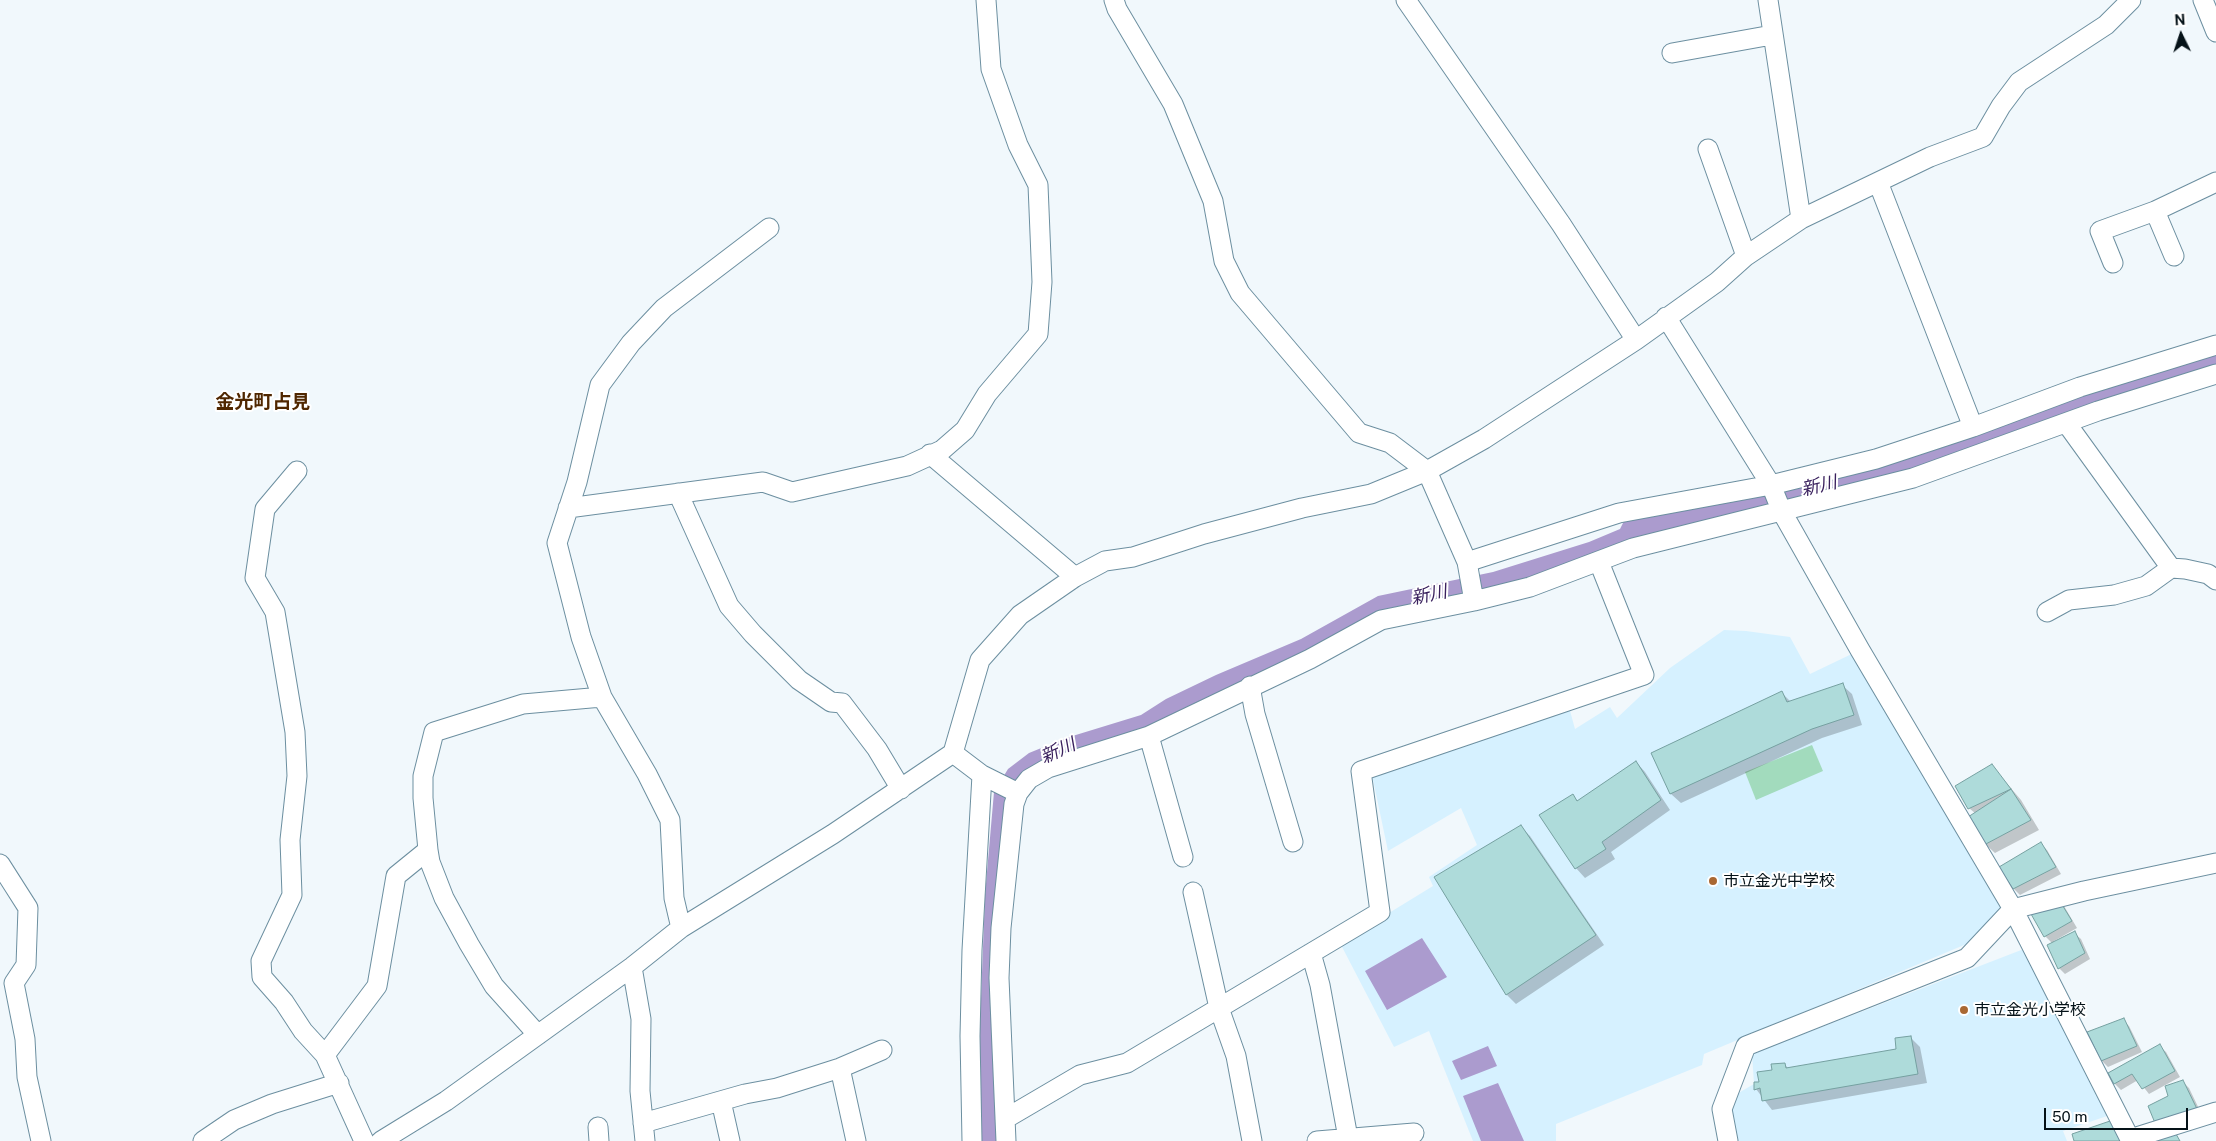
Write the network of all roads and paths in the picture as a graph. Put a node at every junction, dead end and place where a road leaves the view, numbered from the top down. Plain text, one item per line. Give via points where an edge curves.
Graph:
1 (986, 0) edge
2 (1114, 0) edge
3 (1406, 0) edge
4 (1768, 0) edge
5 (2131, 0) edge
6 (2203, 0) edge
7 (2216, 32) edge
8 (1772, 35) junction
9 (1672, 53) dead end
10 (1708, 149) dead end
11 (1878, 182) junction
12 (2216, 182) edge
13 (2155, 211) junction
14 (1801, 220) junction
15 (769, 228) dead end
16 (1746, 256) junction
17 (2174, 256) dead end
18 (2113, 263) dead end
19 (1666, 317) junction
20 (1636, 340) junction
21 (2216, 345) edge
22 (2216, 374) edge
23 (2067, 424) junction
24 (1973, 427) junction
25 (930, 454) junction
26 (1427, 471) junction
27 (297, 472) dead end
28 (1771, 485) junction
29 (678, 493) junction
30 (568, 508) junction
31 (1782, 512) junction
32 (1467, 562) junction
33 (1599, 562) junction
34 (2171, 568) junction
35 (1075, 577) junction
36 (2216, 580) edge
37 (1474, 602) junction
38 (2047, 612) dead end
39 (1250, 686) junction
40 (602, 697) junction
41 (1149, 736) junction
42 (954, 753) junction
43 (982, 775) junction
44 (901, 789) junction
45 (1018, 793) junction
46 (1293, 842) dead end
47 (428, 850) junction
48 (1183, 858) dead end
49 (2216, 863) edge
50 (0, 864) edge
51 (1192, 892) dead end
52 (2013, 909) junction
53 (682, 928) junction
54 (1311, 953) junction
55 (632, 967) junction
56 (1219, 1008) junction
57 (538, 1035) junction
58 (882, 1050) dead end
59 (325, 1055) junction
60 (840, 1068) junction
61 (339, 1083) junction
62 (721, 1101) junction
63 (2216, 1112) edge
64 (1005, 1119) junction
65 (644, 1132) edge
66 (1414, 1133) dead end
67 (1341, 1140) edge
68 (2131, 1140) edge
69 (41, 1141) edge
70 (203, 1141) edge
71 (364, 1141) edge
72 (381, 1141) edge
73 (730, 1141) edge
74 (856, 1141) edge
75 (972, 1141) edge
76 (1006, 1141) edge
77 (1252, 1141) edge
78 (1317, 1141) edge
79 (1728, 1141) edge

1 - 25 street via 992,69 1018,145 1038,185 1042,282 1038,334 987,394 966,430 942,450
2 - 26 street via 1173,104 1213,201 1224,261 1240,294 1359,433 1390,443
3 - 20 street via 1561,224
4 - 8 street
5 - 11 street via 2106,25 2019,82 1984,137 1930,157
6 - 7 street
8 - 9 street
8 - 14 street
10 - 16 street
11 - 14 street
11 - 24 street
12 - 13 street
13 - 17 street
13 - 18 street via 2100,231
14 - 16 street
15 - 30 street via 664,308 631,343 600,385
16 - 19 street via 1717,282
19 - 20 street
19 - 28 street
20 - 26 street via 1484,439
21 - 24 street via 2080,387
22 - 23 street
23 - 31 street via 1913,478
23 - 34 street
24 - 28 street via 1876,459
25 - 29 street via 907,466 792,492 762,482
25 - 35 street
26 - 32 street
26 - 35 street via 1371,494 1302,508 1133,557 1105,561
27 - 59 street via 265,509 255,578 275,612 295,732 296,776 290,840 292,896 260,961 262,977
28 - 31 street
28 - 32 street via 1618,513
29 - 30 street
29 - 44 street via 729,606 799,680 831,702 842,702 877,749
30 - 40 street via 557,543 581,637
31 - 33 street via 1633,548
31 - 52 street
32 - 37 street
33 - 37 street via 1530,587
33 - 54 street via 1644,675 1361,771 1380,912
34 - 36 street via 2208,574
34 - 38 street via 2146,586 2114,595 2069,600
35 - 42 street via 1020,615 980,660
37 - 39 street via 1381,620 1310,659
39 - 41 street
39 - 46 street via 1255,714
40 - 47 street via 523,704 434,732 423,776
40 - 53 street via 670,820 674,898
41 - 45 street via 1048,768 1029,779
41 - 48 street
42 - 43 street
42 - 44 street
43 - 45 street
43 - 75 street via 972,950
44 - 53 street
45 - 64 street via 1014,804 1001,928 999,978
47 - 57 street via 444,898 474,953 494,986
47 - 59 street via 396,876 377,986
49 - 52 street
50 - 69 street via 28,908 26,965 14,983 25,1039 27,1076
51 - 56 street
52 - 68 street
52 - 79 street via 1968,958 1746,1046 1722,1109
53 - 55 street
54 - 56 street
54 - 67 street via 1320,984
55 - 57 street
55 - 65 street via 641,1019 640,1091
56 - 64 street via 1127,1063 1080,1075
56 - 77 street via 1236,1056
57 - 72 street via 446,1101
58 - 60 street
59 - 61 street
60 - 62 street
60 - 74 street
61 - 70 street via 272,1104 242,1117
61 - 71 street
62 - 65 street
62 - 73 street
63 - 68 street
64 - 76 street
66 - 67 street
67 - 78 street

